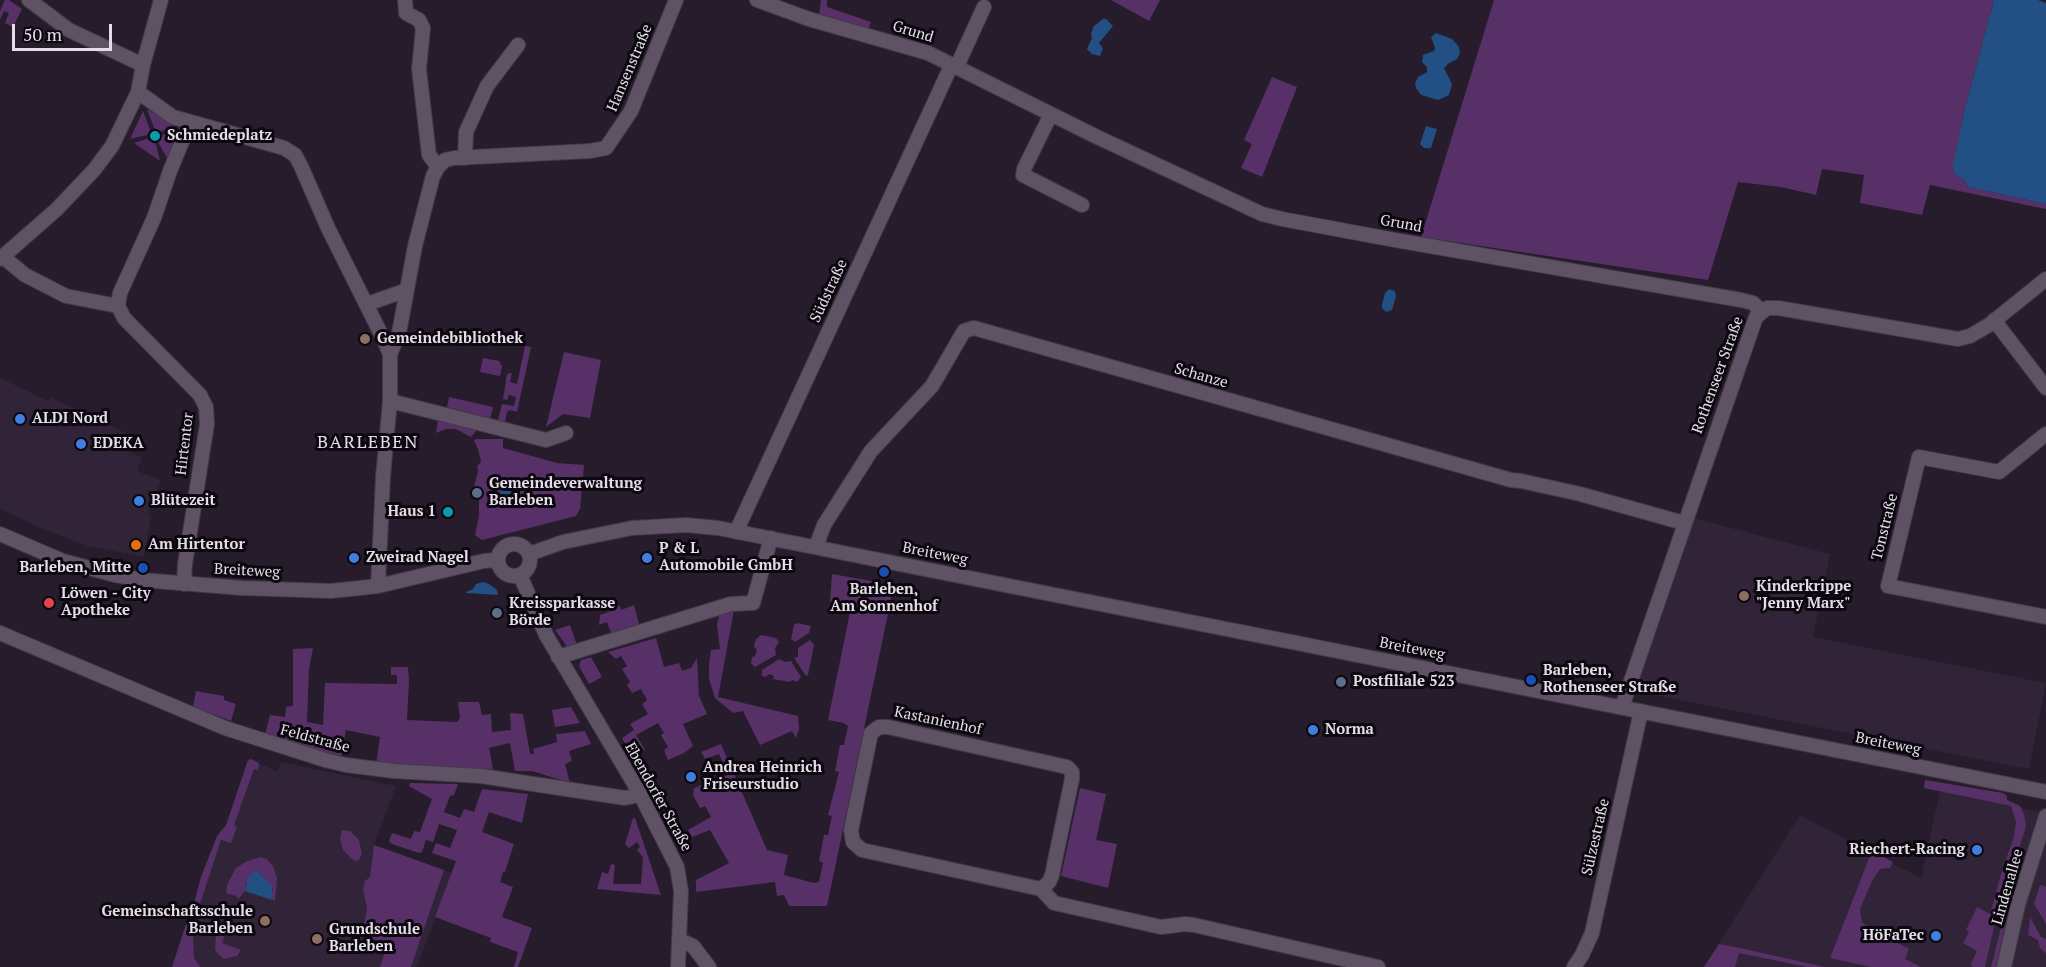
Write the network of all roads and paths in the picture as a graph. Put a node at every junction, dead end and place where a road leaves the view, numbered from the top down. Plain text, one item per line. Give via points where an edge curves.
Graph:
1 (29, 0) edge
2 (161, 0) edge
3 (405, 0) edge
4 (676, 0) edge
5 (757, 0) edge
6 (800, 0) edge
7 (984, 7) dead end
8 (796, 14) junction
9 (518, 45) dead end
10 (143, 65) junction
11 (954, 65) junction
12 (138, 92) junction
13 (1051, 114) junction
14 (190, 122) junction
15 (465, 158) junction
16 (438, 167) junction
17 (1082, 205) dead end
18 (1, 258) edge
19 (2046, 279) edge
20 (407, 290) junction
21 (367, 304) junction
22 (118, 306) junction
23 (1761, 311) junction
24 (1994, 320) junction
25 (390, 354) junction
26 (2046, 388) edge
27 (390, 401) junction
28 (566, 433) dead end
29 (2046, 434) edge
30 (1684, 522) junction
31 (736, 532) junction
32 (0, 534) edge
33 (771, 537) junction
34 (816, 547) junction
35 (529, 554) junction
36 (497, 560) junction
37 (520, 575) junction
38 (184, 584) junction
39 (378, 586) junction
40 (2046, 617) edge
41 (0, 633) edge
42 (558, 657) junction
43 (1622, 707) junction
44 (1641, 711) junction
45 (2046, 792) edge
46 (640, 795) junction
47 (2046, 816) edge
48 (1041, 889) junction
49 (680, 940) junction
50 (678, 967) edge
51 (709, 967) edge
52 (1378, 967) edge
53 (1574, 967) edge
54 (2004, 967) edge

1 - 10 street via 69,30
2 - 10 street
3 - 16 street via 406,13 419,20 423,28 419,69 429,155
4 - 15 street, Hansenstraße via 631,111 606,148
5 - 8 street, Grund
6 - 8 street
7 - 11 street, Südstraße
8 - 11 street, Grund via 915,49
9 - 15 street via 487,86 466,132
10 - 12 street
11 - 13 street, Grund
11 - 31 street, Südstraße
12 - 14 street via 173,117
12 - 18 street via 112,146 94,170
13 - 17 street via 1023,175
13 - 23 street, Grund via 1256,212 1741,300 1753,303
14 - 21 street via 260,140 295,155
14 - 22 street
15 - 16 street, Hansenstraße via 445,160
16 - 20 street via 421,220
18 - 22 street via 66,296
19 - 24 street, Rothenseer Straße
20 - 21 street
20 - 25 street via 399,333
21 - 25 street
22 - 38 street, Hirtentor via 124,318 200,395 206,407 207,424
23 - 24 street, Rothenseer Straße via 1778,308 1958,339 1980,331
23 - 30 street, Rothenseer Straße via 1753,323
24 - 26 street
25 - 27 street
27 - 28 street via 546,440
27 - 39 street
29 - 40 street, Tonstraße via 1999,472 1919,457 1888,586
30 - 34 street, Schanze via 1511,480 974,328 964,331 932,386 871,451 824,525
30 - 43 street, Rothenseer Straße
31 - 33 street, Breiteweg
31 - 35 street, Breiteweg via 686,525 632,528 563,542
32 - 38 street, Breiteweg via 54,558 97,571
33 - 34 street, Breiteweg
33 - 42 street via 753,603 731,603
34 - 43 street, Breiteweg
35 - 36 street, Breiteweg via 522,545 511,543 501,549
35 - 37 street via 529,566
36 - 37 street via 505,574
36 - 39 street, Breiteweg
37 - 42 street, Ebendorfer Straße
38 - 39 street, Breiteweg via 313,591
41 - 46 street, Feldstraße via 225,728 317,758 363,768 481,777 625,798
42 - 46 street, Ebendorfer Straße
43 - 44 street, Breiteweg
44 - 45 street, Breiteweg
44 - 53 street, Sülzestraße via 1592,933
46 - 49 street, Ebendorfer Straße via 677,867 681,891
47 - 54 street, Lindenallee via 2018,905
48 - 48 street, Kastanienhof via 1052,875 1072,779 1067,767 888,727 871,733 851,830 857,846
48 - 52 street, Kastanienhof via 1054,903 1161,927 1194,925
49 - 50 street, Ebendorfer Straße
49 - 51 street via 693,946

